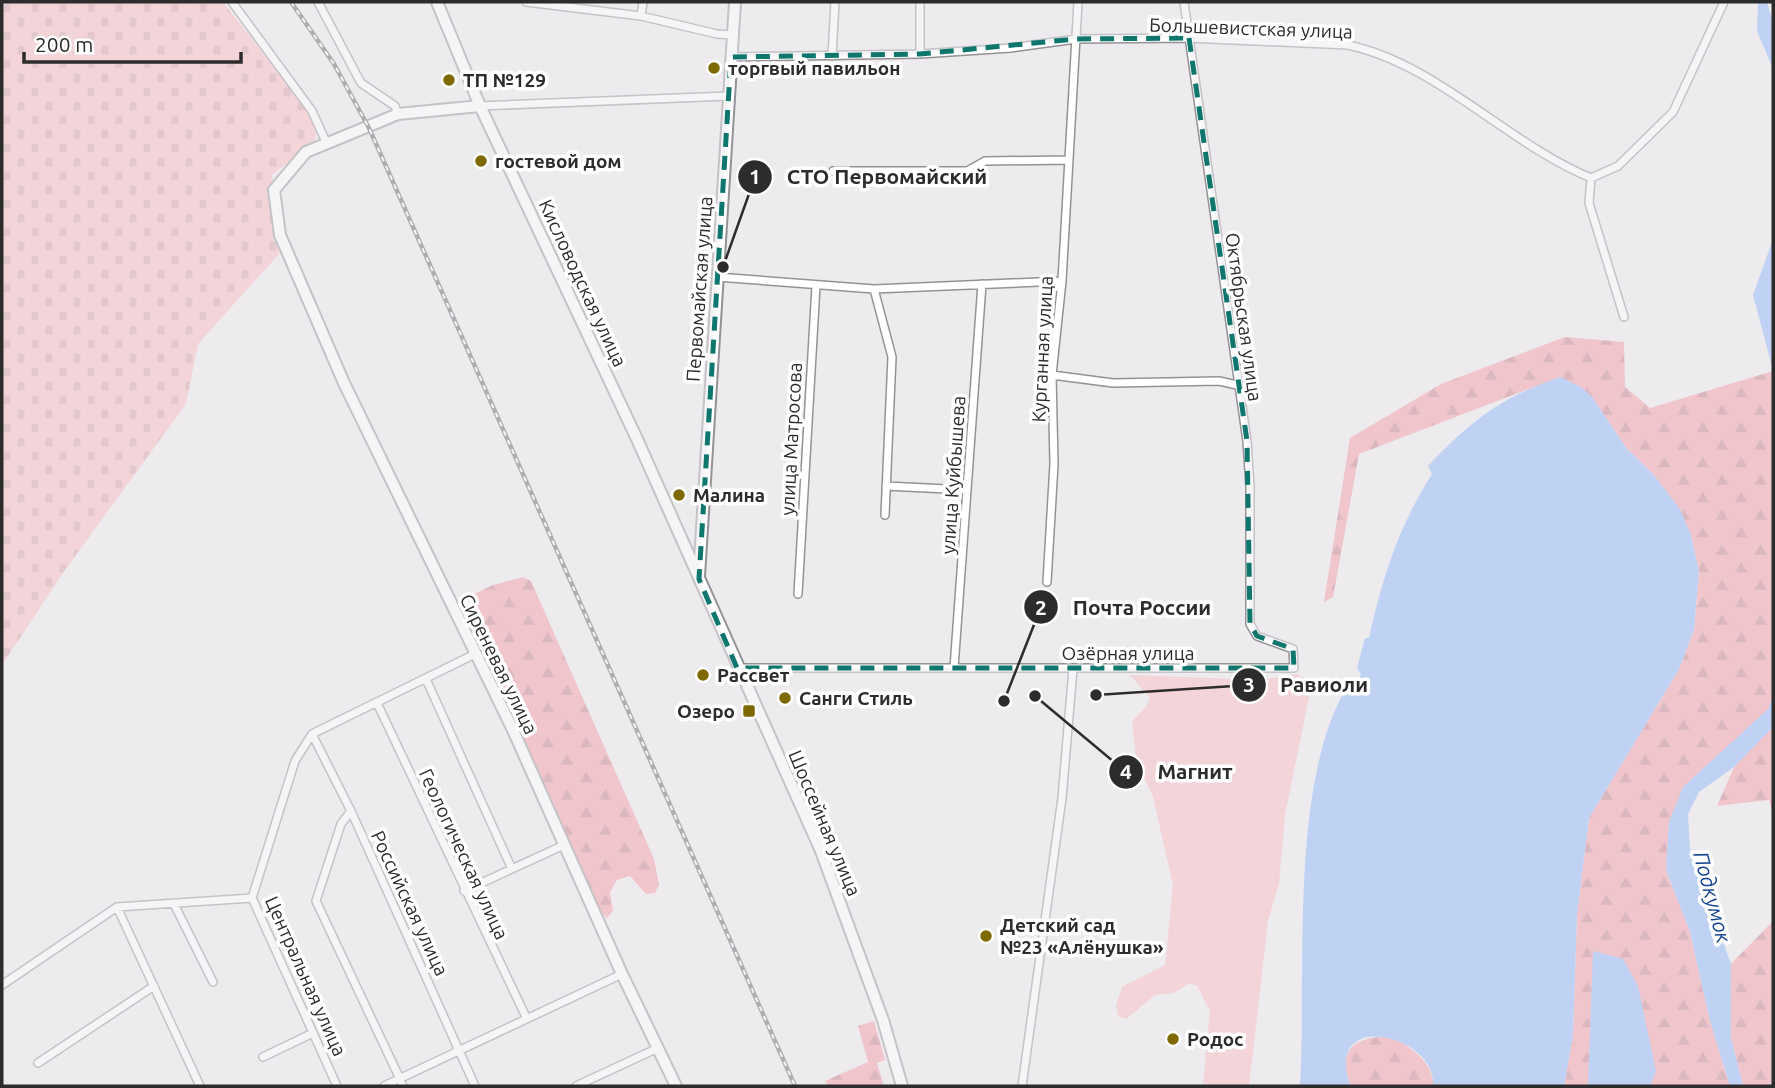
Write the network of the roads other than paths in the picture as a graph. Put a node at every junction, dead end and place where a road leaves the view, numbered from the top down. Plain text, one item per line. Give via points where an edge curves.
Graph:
1 (232, 2) edge
2 (318, 2) edge
3 (437, 2) edge
4 (526, 2) edge
5 (643, 2) edge
6 (735, 2) edge
7 (835, 2) edge
8 (920, 2) edge
9 (1078, 2) edge
10 (1184, 2) edge
11 (1724, 2) edge
12 (641, 16) junction
13 (732, 35) junction
14 (1189, 38) junction
15 (1076, 39) junction
16 (920, 54) junction
17 (731, 57) junction
18 (832, 57) junction
19 (728, 96) junction
20 (480, 106) junction
21 (398, 114) junction
22 (327, 144) junction
23 (1069, 160) junction
24 (832, 171) dead end
25 (1591, 178) junction
26 (718, 277) junction
27 (1062, 281) junction
28 (982, 284) junction
29 (816, 286) junction
30 (874, 289) junction
31 (1624, 317) dead end
32 (1052, 375) junction
33 (1237, 385) junction
34 (886, 486) junction
35 (967, 490) junction
36 (885, 515) dead end
37 (699, 579) junction
38 (1047, 582) dead end
39 (798, 594) dead end
40 (1257, 635) joint
41 (475, 654) junction
42 (737, 668) junction
43 (954, 668) junction
44 (1073, 669) junction
45 (426, 680) junction
46 (377, 703) junction
47 (312, 734) junction
48 (351, 811) junction
49 (564, 845) junction
50 (511, 867) junction
51 (464, 891) junction
52 (252, 898) junction
53 (174, 904) junction
54 (117, 907) junction
55 (622, 974) junction
56 (213, 982) dead end
57 (2, 985) edge
58 (154, 986) junction
59 (526, 1017) junction
60 (313, 1033) junction
61 (658, 1048) junction
62 (460, 1049) junction
63 (263, 1057) dead end
64 (38, 1063) dead end
65 (401, 1083) edge
66 (200, 1086) edge
67 (337, 1086) edge
68 (384, 1086) edge
69 (475, 1086) edge
70 (576, 1086) edge
71 (676, 1086) edge
72 (902, 1086) edge
73 (1022, 1086) edge

1 - 22 street via 312,111
2 - 21 street via 361,83 395,106
3 - 20 street, Кисловодская улица
4 - 12 street
5 - 12 street
6 - 13 street, Первомайская улица
7 - 18 street
8 - 16 street
9 - 15 street, Курганная улица
10 - 14 street, Октябрьская улица
11 - 25 street via 1673,112 1618,166
12 - 13 street
13 - 17 street, Первомайская улица
14 - 15 street, Большевистская улица
14 - 25 street, Большевистская улица via 1348,45 1370,50 1428,80 1564,167
14 - 33 street, Октябрьская улица
15 - 16 street, Большевистская улица
15 - 23 street, Курганная улица
16 - 18 street, Большевистская улица
17 - 18 street, Большевистская улица
17 - 19 street, Первомайская улица
19 - 20 street
19 - 26 street, Первомайская улица
20 - 21 street
20 - 37 street, Кисловодская улица
21 - 22 street
22 - 41 street, Сиреневая улица via 306,152 274,190 280,235 379,459
23 - 24 street via 985,161 967,171
23 - 27 street, Курганная улица
25 - 31 street via 1589,203
26 - 29 street
26 - 37 street, Первомайская улица
27 - 28 street
27 - 32 street, Курганная улица
28 - 30 street
28 - 35 street, улица Куйбышева
29 - 30 street
29 - 39 street, улица Матросова
30 - 34 street via 892,357
32 - 33 street via 1113,383
32 - 38 street, Курганная улица via 1054,464
33 - 40 street, Октябрьская улица via 1250,486 1248,615
34 - 35 street
34 - 36 street
35 - 43 street, улица Куйбышева
37 - 42 street, Шоссейная улица
40 - 44 street, Озёрная улица via 1293,649 1294,668
41 - 45 street
41 - 49 street, Сиреневая улица
42 - 43 street, Озёрная улица
42 - 72 street, Шоссейная улица via 821,851 883,1020
43 - 44 street, Озёрная улица
44 - 73 street via 1062,797
45 - 46 street
45 - 50 street
46 - 47 street
46 - 51 street, Геологическая улица
47 - 48 street, Российская улица
47 - 52 street, Центральная улица via 295,761
48 - 62 street, Российская улица
48 - 65 street via 341,824 316,901
49 - 50 street
49 - 55 street, Сиреневая улица
50 - 51 street
51 - 59 street, Геологическая улица
52 - 53 street
52 - 60 street, Центральная улица
53 - 54 street
53 - 56 street
54 - 57 street
54 - 58 street
55 - 59 street
55 - 61 street, Сиреневая улица
58 - 64 street
58 - 66 street
59 - 62 street
60 - 63 street
60 - 67 street, Центральная улица
61 - 70 street
61 - 71 street, Сиреневая улица
62 - 65 street
62 - 69 street, Российская улица
65 - 68 street

